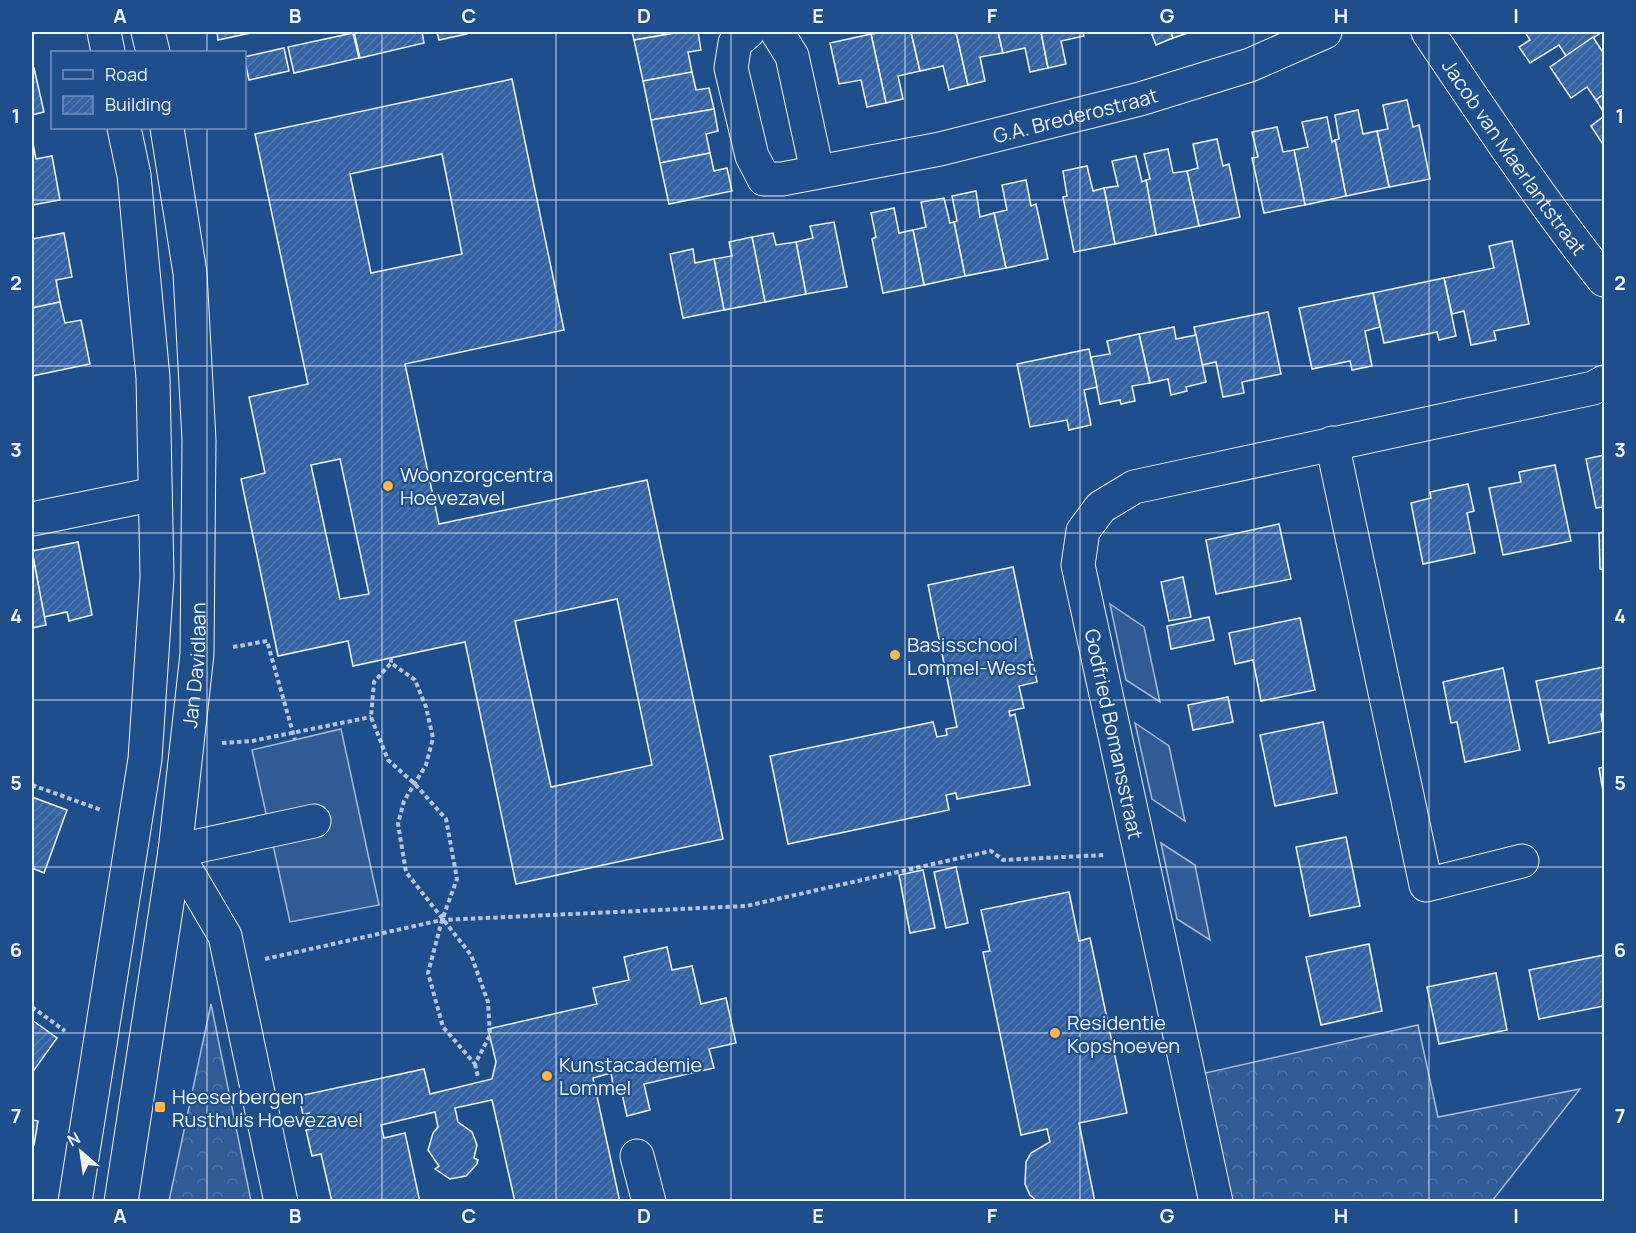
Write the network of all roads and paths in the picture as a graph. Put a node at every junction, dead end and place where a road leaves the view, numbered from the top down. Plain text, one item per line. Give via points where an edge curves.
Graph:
1 (104, 32) edge
2 (148, 32) edge
3 (748, 32) edge
4 (777, 32) edge
5 (1325, 32) edge
6 (1428, 32) edge
7 (108, 51) edge
8 (153, 51) edge
9 (124, 129) edge
10 (167, 129) edge
11 (176, 169) junction
12 (817, 171) junction
13 (134, 175) junction
14 (1605, 280) edge
15 (1605, 382) edge
16 (1332, 443) junction
17 (155, 494) junction
18 (32, 519) edge
19 (197, 654) junction
20 (371, 717) junction
21 (291, 732) junction
22 (295, 740) dead end
23 (188, 746) junction
24 (415, 784) junction
25 (32, 785) edge
26 (314, 821) dead end
27 (135, 823) junction
28 (175, 851) junction
29 (1139, 853) junction
30 (1522, 861) dead end
31 (442, 920) junction
32 (118, 938) junction
33 (160, 946) junction
34 (232, 966) junction
35 (475, 1064) junction
36 (478, 1077) dead end
37 (637, 1156) dead end
38 (75, 1202) edge
39 (121, 1202) edge
40 (281, 1202) edge
41 (649, 1202) edge
42 (1216, 1202) edge

1 - 7 street
2 - 8 street
3 - 12 street, G.A. Brederostraat via 735,43 731,68 752,156 764,179
4 - 12 street via 792,56
5 - 12 street, G.A. Brederostraat via 1250,64 1140,99 940,149
6 - 14 street, Jacob van Maerlantstraat via 1568,235
9 - 13 street
10 - 11 street, Jan Davidlaan
11 - 13 street
11 - 19 street, Jan Davidlaan via 190,273 199,440
13 - 17 street via 153,378
15 - 16 street, Godfried Bomansstraat via 1593,388
16 - 29 street, Godfried Bomansstraat via 1134,487 1101,507 1083,531 1078,565
16 - 30 street via 1425,885
17 - 18 street
17 - 27 street via 157,577 145,759
19 - 21 path via 267,641
19 - 23 street, Jan Davidlaan
20 - 21 path
20 - 24 path via 388,760
20 - 24 path via 374,682 391,660 416,680 433,738 426,765
21 - 22 path
21 - 23 path via 252,741
23 - 28 street, Jan Davidlaan
24 - 31 path via 446,819 458,879
24 - 31 path via 404,801 398,824 406,872
25 - 27 path
26 - 28 street
27 - 32 street
28 - 33 street, Jan Davidlaan
28 - 34 street via 225,936
29 - 31 path via 1003,860 991,851 746,906
29 - 42 street, Godfried Bomansstraat
31 - 34 path
31 - 35 path via 428,973 442,1027
31 - 35 path via 471,955 488,1002 490,1035
32 - 33 street
32 - 38 street
33 - 39 street, Jan Davidlaan
34 - 40 street
35 - 36 path
37 - 41 street

